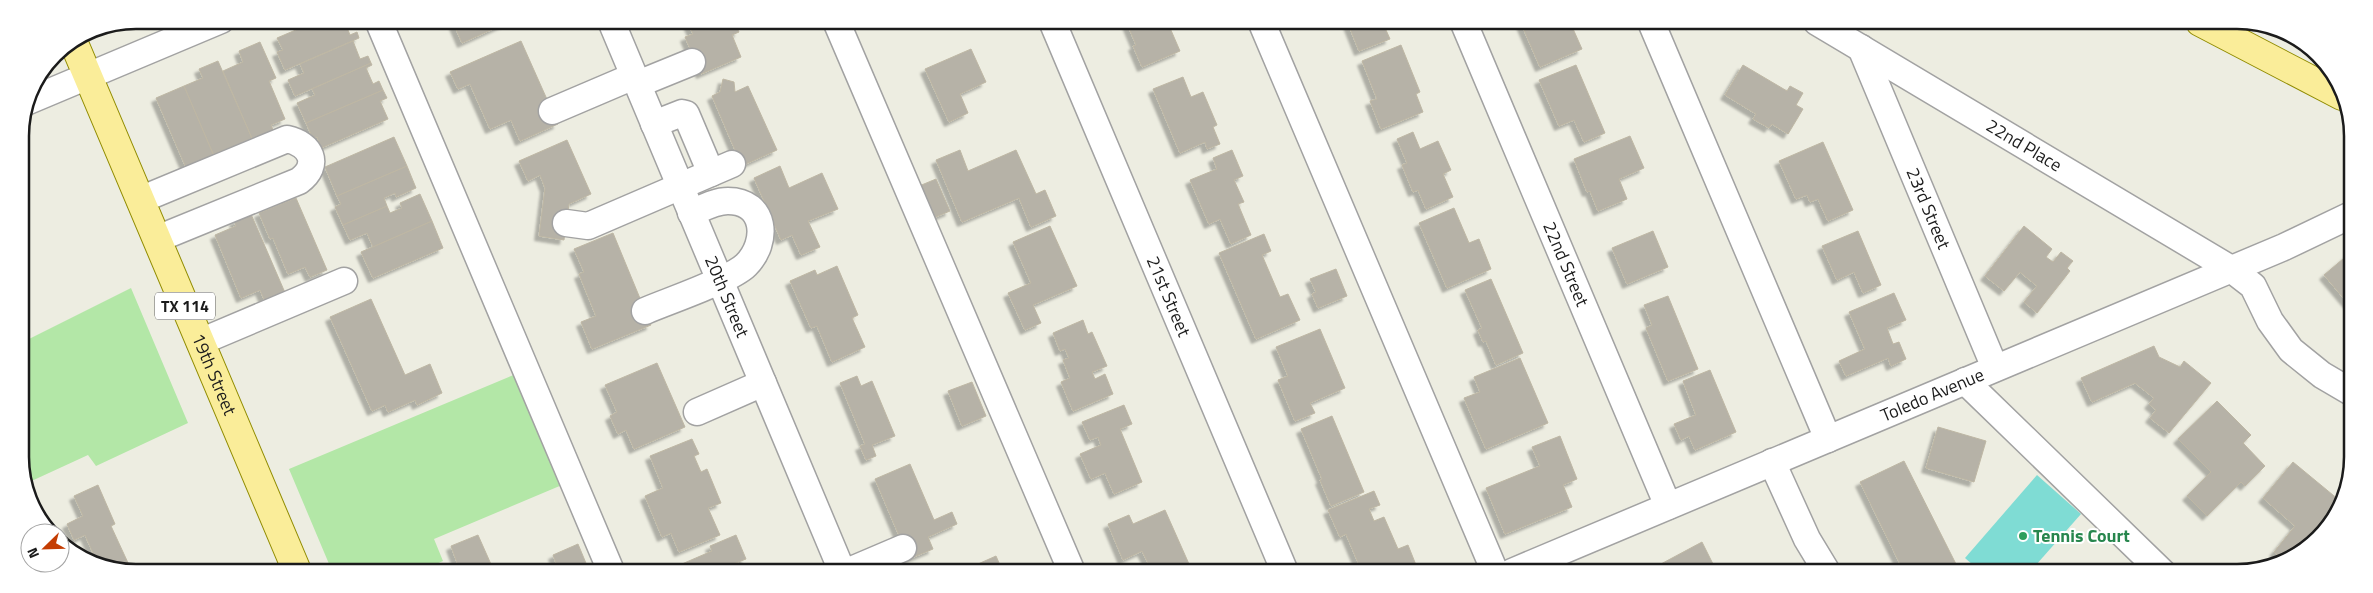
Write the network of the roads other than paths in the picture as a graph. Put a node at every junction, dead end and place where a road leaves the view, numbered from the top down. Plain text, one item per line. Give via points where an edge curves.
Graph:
1 (200, 29) edge
2 (382, 29) edge
3 (615, 29) edge
4 (839, 29) edge
5 (1055, 29) edge
6 (1264, 29) edge
7 (1466, 29) edge
8 (1653, 29) edge
9 (1829, 29) edge
10 (2213, 29) edge
11 (76, 47) edge
12 (1861, 48) junction
13 (692, 62) dead end
14 (88, 76) junction
15 (636, 80) junction
16 (2335, 92) edge
17 (36, 98) edge
18 (552, 111) dead end
19 (654, 124) junction
20 (681, 186) junction
21 (140, 200) junction
22 (691, 213) junction
23 (2344, 218) edge
24 (566, 223) dead end
25 (157, 240) junction
26 (2232, 268) junction
27 (720, 280) junction
28 (344, 281) dead end
29 (646, 311) dead end
30 (200, 342) junction
31 (1995, 368) junction
32 (1965, 381) junction
33 (763, 383) junction
34 (2344, 388) edge
35 (697, 412) dead end
36 (1828, 439) junction
37 (1772, 462) junction
38 (1668, 506) junction
39 (903, 548) dead end
40 (294, 564) edge
41 (608, 564) edge
42 (839, 564) edge
43 (865, 564) edge
44 (1069, 564) edge
45 (1282, 564) edge
46 (1492, 564) edge
47 (1531, 564) edge
48 (1822, 564) edge
49 (2154, 564) edge

1 - 14 street
2 - 41 street
3 - 15 street, 20th Street
4 - 44 street
5 - 45 street, 21st Street
6 - 46 street
7 - 38 street, 22nd Street
8 - 36 street
9 - 12 street, 22nd Place
10 - 16 main road
11 - 14 main road, 19th Street / TX 114
12 - 26 street, 22nd Place
12 - 31 street, 23rd Street
13 - 15 street
14 - 17 street
14 - 21 main road, 19th Street / TX 114
15 - 18 street
15 - 19 street, 20th Street
19 - 20 street, 20th Street
19 - 20 street via 686,114 722,169
20 - 22 street, 20th Street
20 - 24 street via 588,226
21 - 25 main road, 19th Street / TX 114
21 - 25 street via 287,139 306,149 311,158 308,174 295,182
22 - 27 street, 20th Street
22 - 27 street via 717,202 729,201 746,206 755,214 761,228 760,245 746,265
23 - 26 street, Toledo Avenue
25 - 30 main road, 19th Street / TX 114
26 - 31 street, Toledo Avenue
26 - 34 street via 2253,286 2270,321 2291,350
27 - 29 street
27 - 33 street, 20th Street
28 - 30 street
30 - 40 main road, 19th Street / TX 114
31 - 32 street, Toledo Avenue
32 - 36 street, Toledo Avenue
32 - 49 street
33 - 35 street
33 - 42 street, 20th Street
36 - 37 street, Toledo Avenue
37 - 38 street, Toledo Avenue
37 - 48 street via 1807,539
38 - 47 street, Toledo Avenue
39 - 43 street

